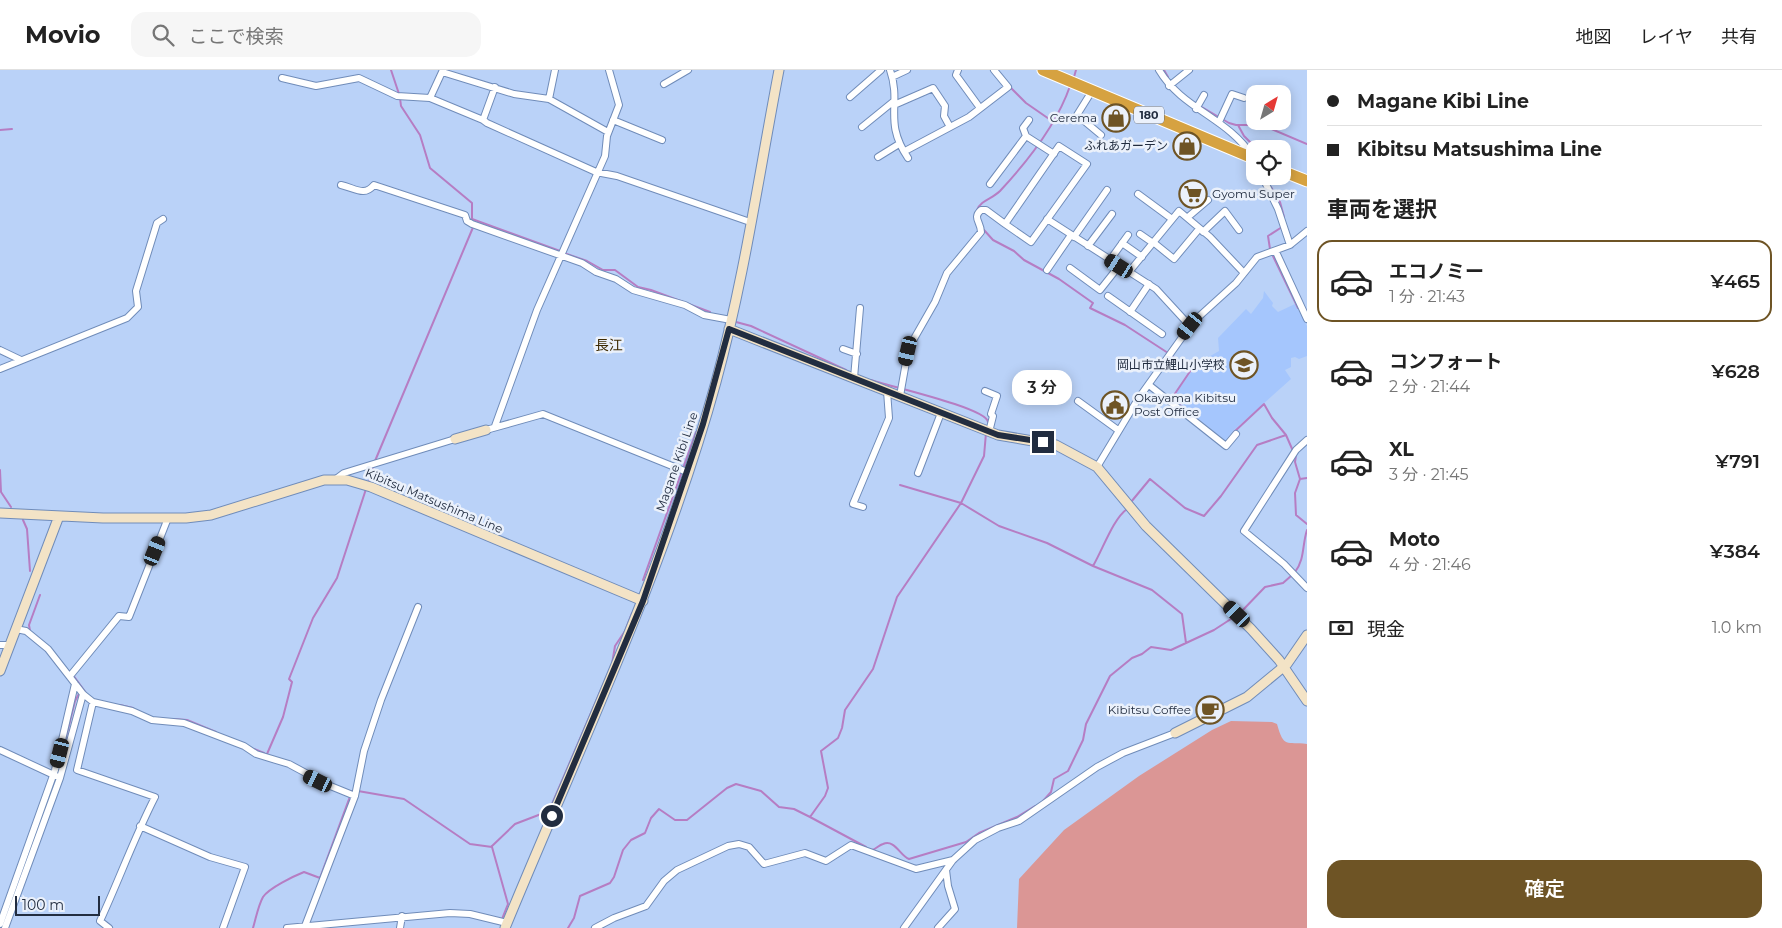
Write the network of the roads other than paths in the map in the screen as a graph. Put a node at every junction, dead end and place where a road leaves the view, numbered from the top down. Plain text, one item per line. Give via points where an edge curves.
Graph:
1 (554, 70) edge
2 (609, 70) edge
3 (688, 70) edge
4 (779, 70) edge
5 (881, 70) edge
6 (890, 70) edge
7 (907, 70) edge
8 (958, 70) edge
9 (994, 70) edge
10 (1043, 70) edge
11 (1159, 70) edge
12 (1175, 70) edge
13 (1189, 70) edge
14 (892, 77) junction
15 (282, 78) dead end
16 (1175, 81) junction
17 (664, 84) dead end
18 (495, 87) junction
19 (1092, 91) junction
20 (1204, 95) dead end
21 (850, 97) dead end
22 (430, 98) junction
23 (1244, 98) dead end
24 (549, 99) junction
25 (894, 103) junction
26 (980, 108) junction
27 (1196, 109) junction
28 (483, 120) junction
29 (613, 120) junction
30 (1029, 120) dead end
31 (1219, 122) junction
32 (862, 127) dead end
33 (950, 127) junction
34 (608, 132) junction
35 (1101, 135) dead end
36 (1026, 136) junction
37 (662, 140) dead end
38 (899, 144) junction
39 (1246, 147) edge
40 (907, 150) dead end
41 (1054, 154) junction
42 (1246, 156) edge
43 (878, 157) dead end
44 (908, 158) dead end
45 (596, 172) junction
46 (1291, 175) edge
47 (1307, 181) edge
48 (990, 184) dead end
49 (342, 185) dead end
50 (1266, 185) edge
51 (1107, 190) dead end
52 (1138, 194) dead end
53 (1208, 200) dead end
54 (1112, 214) dead end
55 (1188, 217) junction
56 (163, 219) dead end
57 (1047, 219) junction
58 (1172, 220) junction
59 (750, 222) junction
60 (1005, 224) junction
61 (1201, 230) junction
62 (1239, 230) dead end
63 (1307, 231) edge
64 (1140, 234) dead end
65 (1128, 235) dead end
66 (1073, 236) junction
67 (1122, 243) junction
68 (1153, 243) junction
69 (1290, 245) junction
70 (1088, 246) junction
71 (1276, 252) junction
72 (560, 256) junction
73 (1142, 257) junction
74 (1110, 260) junction
75 (1119, 266) junction
76 (1070, 268) dead end
77 (1048, 270) dead end
78 (1129, 272) junction
79 (1244, 273) junction
80 (1149, 284) junction
81 (1108, 296) dead end
82 (860, 308) dead end
83 (1130, 312) junction
84 (1307, 319) edge
85 (731, 320) junction
86 (1190, 326) junction
87 (729, 329) junction
88 (1162, 334) dead end
89 (843, 349) dead end
90 (0, 350) edge
91 (857, 354) junction
92 (21, 360) junction
93 (0, 369) edge
94 (854, 378) junction
95 (1149, 385) junction
96 (887, 391) junction
97 (985, 391) dead end
98 (900, 396) junction
99 (1078, 401) dead end
100 (941, 413) junction
101 (495, 426) junction
102 (486, 430) joint
103 (1118, 430) junction
104 (989, 432) junction
105 (1236, 434) dead end
106 (455, 439) joint
107 (1307, 440) edge
108 (1098, 467) junction
109 (687, 472) junction
110 (918, 473) dead end
111 (336, 479) junction
112 (862, 480) junction
113 (872, 484) dead end
114 (863, 507) dead end
115 (0, 513) edge
116 (59, 516) junction
117 (168, 518) junction
118 (1307, 588) edge
119 (643, 601) junction
120 (418, 607) dead end
121 (16, 629) junction
122 (1307, 635) edge
123 (5, 645) edge
124 (1283, 666) junction
125 (0, 671) edge
126 (71, 675) junction
127 (80, 690) junction
128 (1307, 701) edge
129 (93, 702) junction
130 (1175, 733) joint
131 (0, 750) edge
132 (57, 777) junction
133 (354, 794) junction
134 (140, 826) junction
135 (953, 860) junction
136 (946, 869) junction
137 (402, 916) junction
138 (502, 923) edge
139 (0, 924) edge
140 (305, 926) junction
141 (5, 928) edge
142 (109, 928) edge
143 (223, 928) edge
144 (287, 928) edge
145 (400, 928) edge
146 (493, 928) edge
147 (595, 928) edge
148 (904, 928) edge
149 (938, 928) edge

1 - 24 street
2 - 29 street via 619,101
3 - 17 street
4 - 59 main road, Magane Kibi Line
5 - 21 street
6 - 14 street
7 - 14 street
8 - 26 street via 956,76
9 - 26 street via 1008,87
10 - 19 highway, 180
11 - 16 street
12 - 16 street
13 - 16 street
14 - 25 street
15 - 22 street via 316,86 359,78 397,96
16 - 27 street
18 - 22 street via 442,72
18 - 24 street via 514,94
18 - 28 street
19 - 35 street via 1077,116
19 - 42 highway, 180
20 - 27 street
22 - 28 street
23 - 31 street via 1232,94
24 - 34 street
25 - 32 street
25 - 33 street via 933,88 945,106 944,116
25 - 38 street via 892,118
26 - 33 street
27 - 31 street
28 - 45 street
29 - 34 street
29 - 37 street
30 - 36 street via 1024,128
31 - 39 street
33 - 40 street
34 - 45 street via 605,156
36 - 41 street
36 - 48 street
38 - 43 street
38 - 44 street
41 - 57 street via 1059,146 1087,164
41 - 60 street
45 - 59 street via 617,176
45 - 72 street
46 - 47 highway
49 - 72 street via 364,192 374,185 466,215 472,224
50 - 69 street
51 - 66 street
52 - 58 street
53 - 55 street
54 - 70 street
55 - 58 street via 1179,211
55 - 61 street
56 - 92 street via 157,223 136,291 138,306 127,318
57 - 60 street via 1031,242
57 - 66 street
58 - 68 street
59 - 85 main road, Magane Kibi Line
60 - 98 street via 986,210 977,213 981,232 947,273 935,302 914,337 908,351
61 - 62 street via 1225,211
61 - 68 street via 1174,259
61 - 79 street
63 - 69 street
64 - 68 street
65 - 67 street
66 - 70 street
66 - 77 street
67 - 73 street
67 - 74 street
68 - 73 street
69 - 71 street
70 - 74 street
71 - 79 street via 1262,254
71 - 84 street
72 - 85 street via 616,279 633,290
72 - 101 street
73 - 78 street
74 - 75 street
75 - 76 street via 1100,290
75 - 78 street
78 - 80 street
79 - 86 street
80 - 83 street
80 - 86 street
81 - 83 street
82 - 91 street
83 - 88 street
85 - 87 main road, Magane Kibi Line
86 - 95 street
87 - 94 main road
87 - 109 main road, Magane Kibi Line
89 - 91 street
90 - 92 street
91 - 94 street
92 - 93 street
94 - 96 main road
95 - 103 street
95 - 105 street via 1226,446
96 - 98 main road
96 - 112 street via 889,418 871,466
97 - 104 street via 997,396 990,414 993,416
98 - 100 main road
99 - 103 street
100 - 104 main road
100 - 110 street
101 - 102 street
101 - 109 street via 543,414
102 - 106 main road
103 - 108 street
104 - 108 main road via 1056,446
106 - 111 street via 344,473
107 - 118 street via 1296,450 1244,531
108 - 124 main road via 1146,526 1237,614
109 - 119 main road, Magane Kibi Line
111 - 117 main road, Kibitsu Matsushima Line via 308,484 211,515
111 - 119 main road, Kibitsu Matsushima Line via 363,484
112 - 113 street
112 - 114 street via 853,504
115 - 116 main road, Kibitsu Matsushima Line
116 - 117 main road, Kibitsu Matsushima Line
116 - 121 main road
117 - 126 street via 129,617 119,616
119 - 138 main road, Magane Kibi Line
120 - 133 street via 371,728
121 - 123 main road
121 - 126 street via 26,631 48,649 63,671
122 - 124 main road
123 - 125 main road
124 - 128 main road
124 - 130 main road via 1248,697
126 - 127 street
127 - 129 street
127 - 132 street
127 - 132 street
129 - 133 street via 132,710 152,720 184,722
129 - 134 street via 77,770 155,797
130 - 135 street via 1131,749 1096,767 1033,812 975,840
131 - 132 street
132 - 139 street
132 - 141 street
133 - 140 street
134 - 142 street via 100,921
134 - 143 street via 210,857 245,867
135 - 136 street
135 - 147 street via 916,869 851,845 826,861 805,853 764,864 749,846 733,844 669,876 646,906
136 - 148 street
136 - 149 street via 954,908
137 - 138 street via 462,913
137 - 140 street
137 - 145 street
138 - 146 street
140 - 144 street

